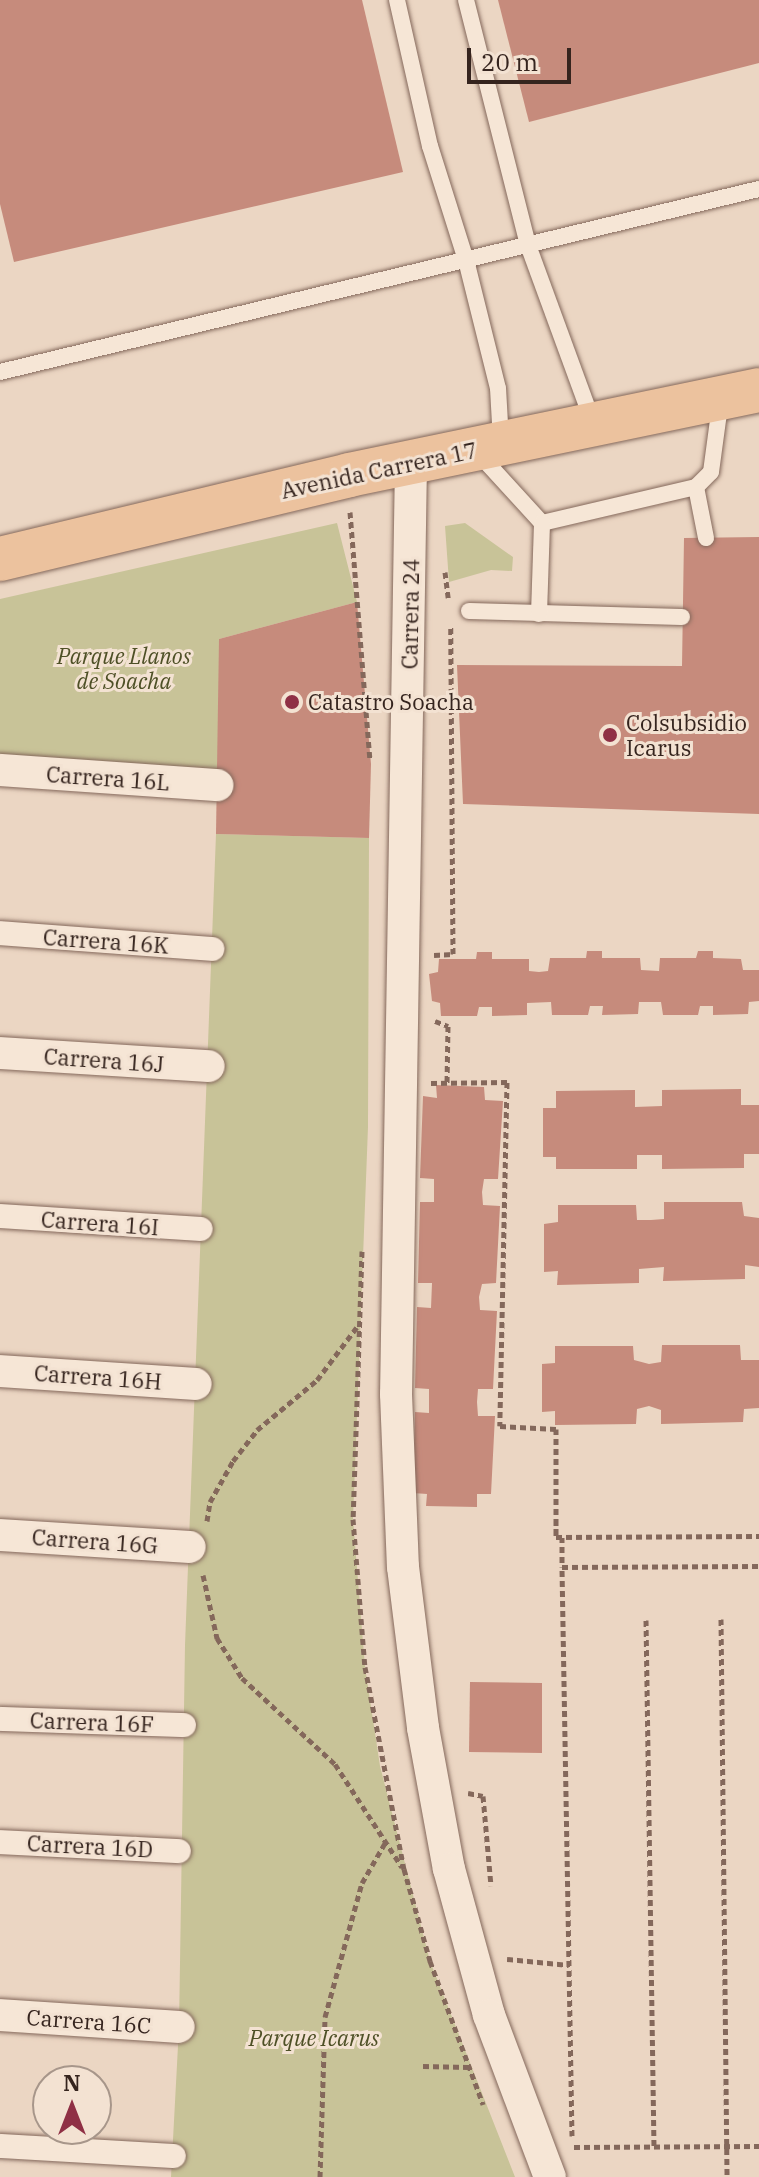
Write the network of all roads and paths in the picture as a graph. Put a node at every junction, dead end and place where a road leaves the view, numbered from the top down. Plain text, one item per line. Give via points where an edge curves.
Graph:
1 (397, 0) edge
2 (466, 0) edge
3 (759, 189) edge
4 (528, 245) junction
5 (466, 260) junction
6 (0, 372) edge
7 (740, 394) edge
8 (594, 425) junction
9 (488, 446) junction
10 (411, 463) junction
11 (696, 487) junction
12 (542, 523) junction
13 (706, 538) dead end
14 (0, 559) edge
15 (445, 567) dead end
16 (469, 611) dead end
17 (539, 614) junction
18 (682, 617) dead end
19 (0, 770) edge
20 (217, 785) dead end
21 (0, 933) edge
22 (212, 949) dead end
23 (429, 964) dead end
24 (432, 1010) dead end
25 (0, 1053) edge
26 (209, 1066) dead end
27 (415, 1083) dead end
28 (447, 1083) junction
29 (0, 1216) edge
30 (201, 1229) dead end
31 (358, 1326) dead end
32 (0, 1371) edge
33 (196, 1384) dead end
34 (0, 1535) edge
35 (759, 1536) edge
36 (562, 1537) junction
37 (199, 1548) junction
38 (759, 1566) edge
39 (562, 1567) junction
40 (721, 1619) dead end
41 (646, 1620) dead end
42 (0, 1719) edge
43 (184, 1725) dead end
44 (457, 1792) dead end
45 (0, 1842) edge
46 (385, 1843) junction
47 (179, 1851) dead end
48 (404, 1869) dead end
49 (492, 1899) dead end
50 (497, 1958) dead end
51 (569, 1965) junction
52 (0, 2015) edge
53 (179, 2027) dead end
54 (423, 2066) dead end
55 (468, 2067) dead end
56 (0, 2146) edge
57 (726, 2146) junction
58 (759, 2146) edge
59 (654, 2147) junction
60 (174, 2156) dead end
61 (320, 2177) edge
62 (550, 2177) edge
63 (727, 2177) edge

1 - 5 lane via 430,146
2 - 4 lane
3 - 4 lane
4 - 5 lane
4 - 8 lane
5 - 6 lane
5 - 9 lane via 498,388
7 - 8 main road, Avenida Carrera 17
7 - 11 lane via 711,472
8 - 9 main road, Avenida Carrera 17
9 - 10 main road, Avenida Carrera 17
9 - 12 lane
10 - 14 main road, Avenida Carrera 17
10 - 62 street, Carrera 24 via 396,1394 403,1567 423,1728 449,1869 489,2015
11 - 12 lane
11 - 13 lane
12 - 17 lane
15 - 23 path via 451,625 453,954 429,955
16 - 17 lane
17 - 18 lane
19 - 20 street, Carrera 16L
21 - 22 street, Carrera 16K
24 - 28 path via 431,1020 448,1026
25 - 26 street, Carrera 16J
27 - 28 path
28 - 36 path via 507,1082 500,1426 556,1429 556,1537
29 - 30 street, Carrera 16I
31 - 37 path via 317,1380 257,1430 233,1461 210,1502
32 - 33 street, Carrera 16H
34 - 37 street, Carrera 16G
35 - 36 path
36 - 39 path
37 - 46 path via 203,1589 217,1638 242,1678 335,1764
38 - 39 path
39 - 51 path
40 - 57 path
41 - 59 path
42 - 43 street, Carrera 16F
44 - 49 path via 483,1796
45 - 47 street, Carrera 16D
46 - 48 path
46 - 61 path via 362,1883 325,2017
50 - 51 path
51 - 59 path via 573,2148
52 - 53 street, Carrera 16C
54 - 55 path
56 - 60 street
57 - 58 path
57 - 59 path
57 - 63 path

